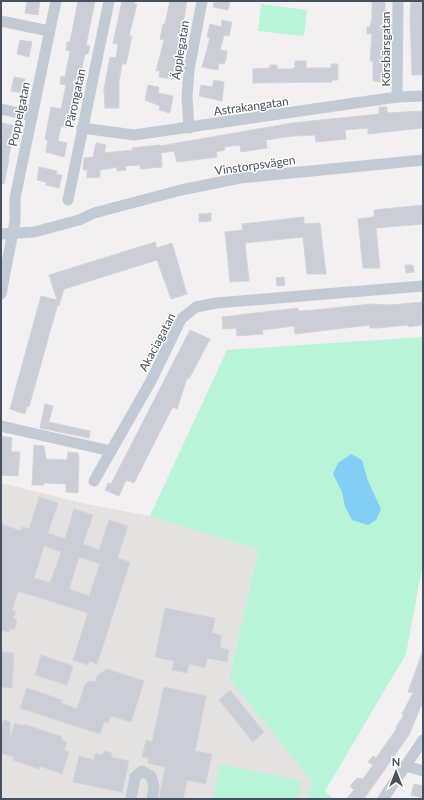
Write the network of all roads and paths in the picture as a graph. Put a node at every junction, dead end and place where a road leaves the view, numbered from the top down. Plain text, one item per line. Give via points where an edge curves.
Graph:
1 (56, 1) edge
2 (108, 1) edge
3 (202, 1) edge
4 (398, 1) edge
5 (1, 21) edge
6 (49, 31) junction
7 (423, 96) edge
8 (398, 97) junction
9 (1, 109) edge
10 (32, 116) junction
11 (82, 128) junction
12 (189, 128) junction
13 (423, 160) edge
14 (68, 200) dead end
15 (13, 233) junction
16 (1, 234) edge
17 (423, 286) edge
18 (1, 294) edge
19 (1, 426) edge
20 (111, 451) junction
21 (94, 481) dead end
22 (423, 740) edge
23 (406, 766) junction
24 (423, 771) edge
25 (131, 799) edge
26 (152, 799) edge
27 (383, 799) edge

1 - 6 street, Poppelgatan
2 - 11 street, Pärongatan
3 - 12 street, Äpplegatan via 188,70
4 - 8 street, Körsbärsgatan
5 - 6 street
6 - 10 street, Poppelgatan
7 - 8 street, Astrakangatan
8 - 12 street, Astrakangatan
9 - 10 street
10 - 15 street, Poppelgatan via 15,198
11 - 12 street, Astrakangatan via 134,135
11 - 14 street, Pärongatan
13 - 15 street, Vinstorpsvägen via 240,178 94,213 76,214
15 - 16 street, Vinstorpsvägen
15 - 18 street, Poppelgatan
17 - 20 street, Akaciagatan via 203,304 190,310 181,319 151,381
19 - 20 street
20 - 21 street, Akaciagatan
22 - 23 street
23 - 24 street
23 - 27 street
25 - 26 street via 135,777 142,771 151,776 154,787

